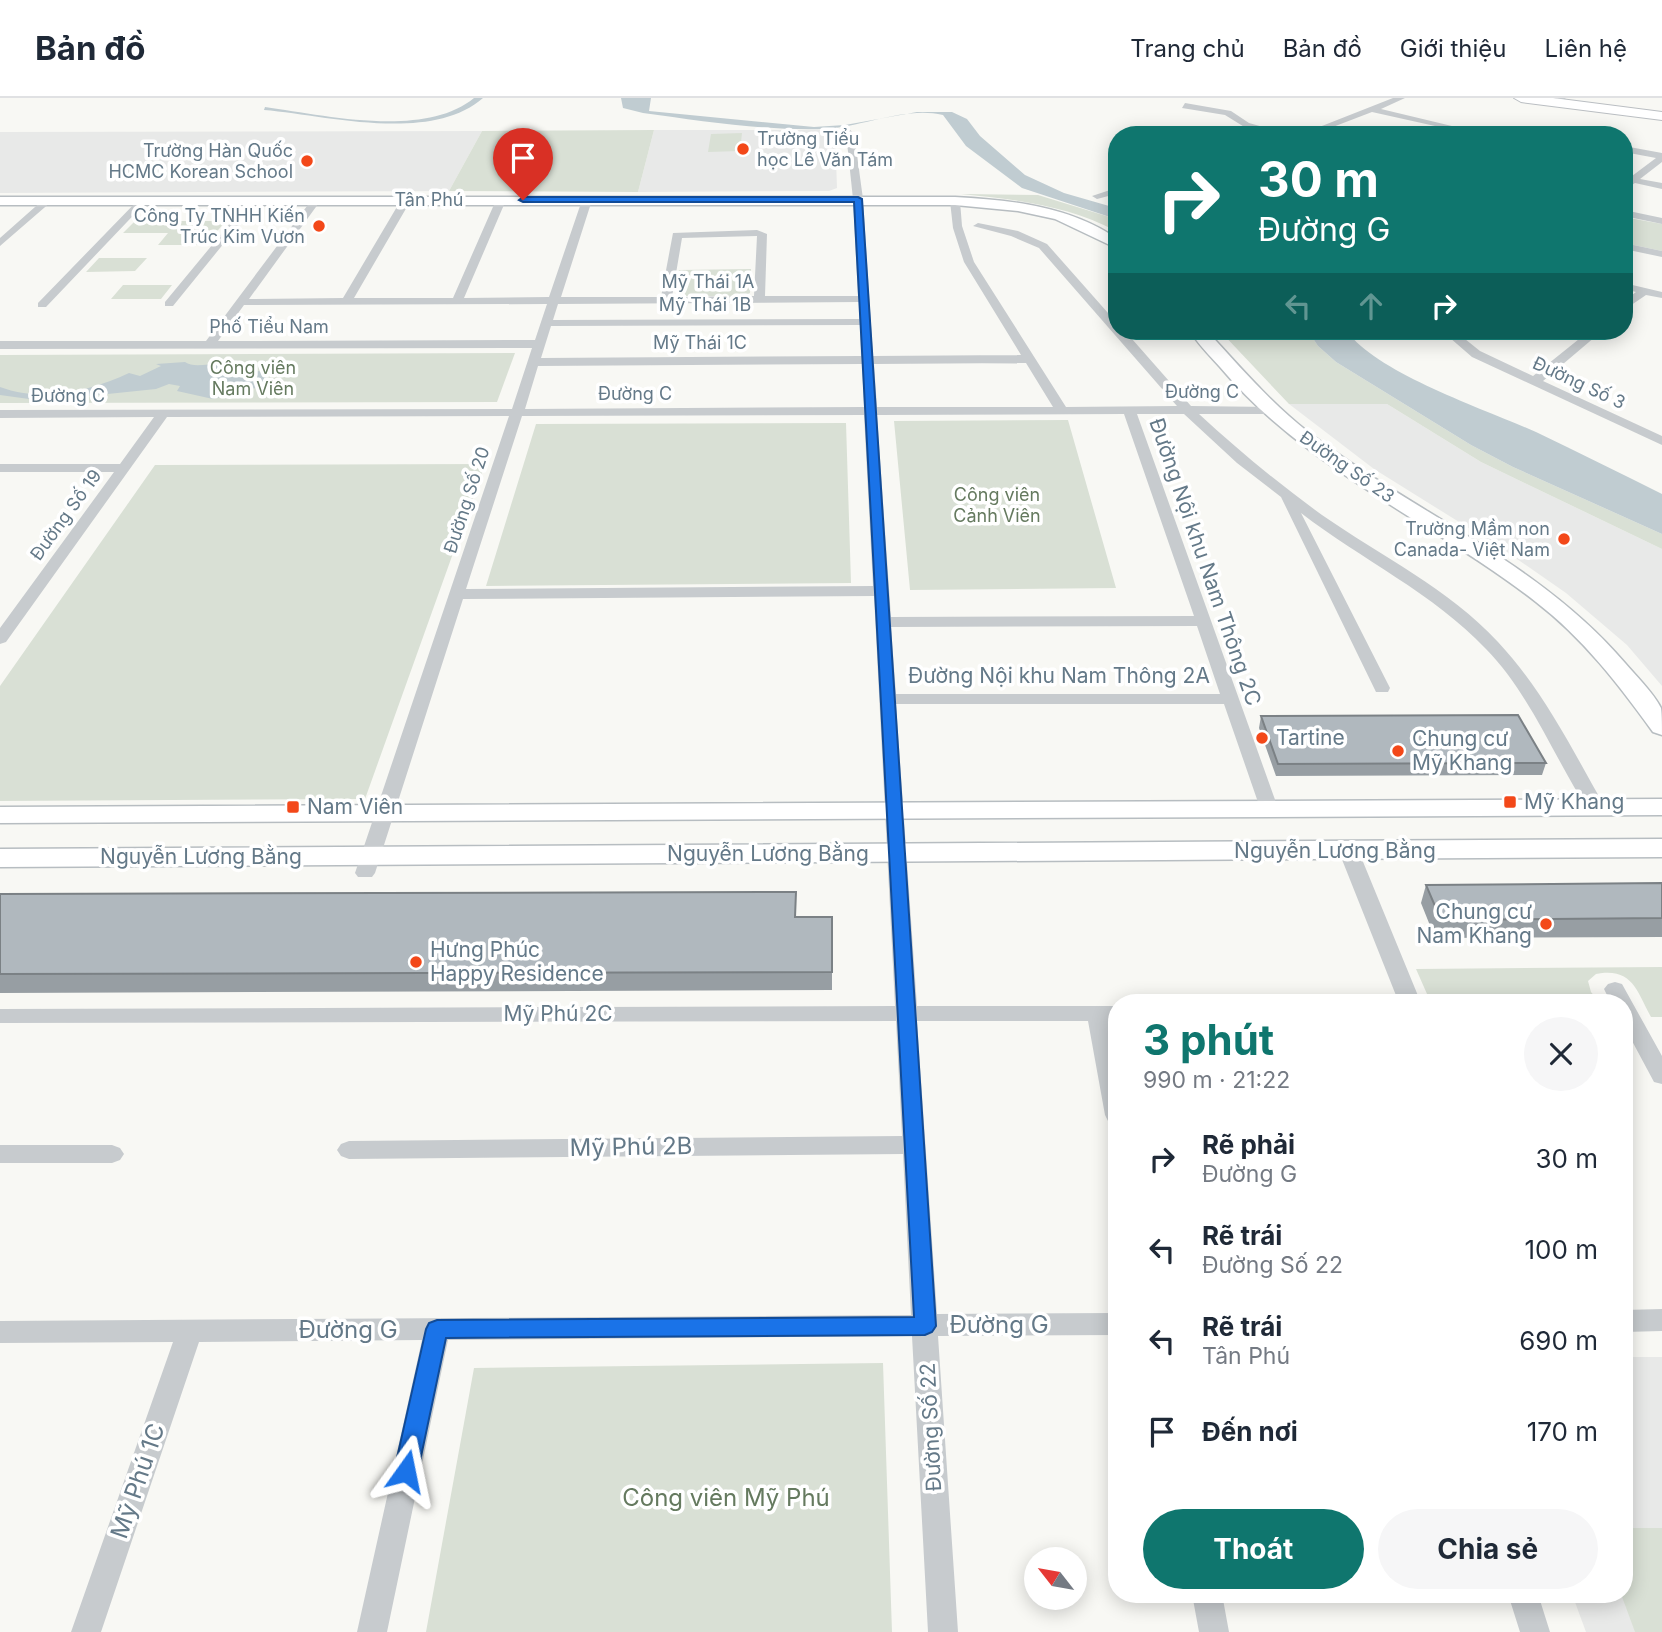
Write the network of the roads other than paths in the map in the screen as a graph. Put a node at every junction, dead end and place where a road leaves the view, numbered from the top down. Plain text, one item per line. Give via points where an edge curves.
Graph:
1 (1401, 98) edge
2 (1521, 98) edge
3 (1559, 98) edge
4 (1185, 106) dead end
5 (1370, 108) junction
6 (1662, 113) edge
7 (1250, 126) edge
8 (1325, 126) edge
9 (1448, 126) edge
10 (850, 133) dead end
11 (1633, 151) edge
12 (1662, 157) edge
13 (1633, 180) edge
14 (1633, 184) edge
15 (1662, 186) edge
16 (1108, 193) edge
17 (1097, 196) dead end
18 (858, 199) junction
19 (254, 200) junction
20 (316, 200) junction
21 (406, 200) junction
22 (501, 200) junction
23 (587, 200) junction
24 (0, 201) edge
25 (47, 201) junction
26 (142, 201) junction
27 (955, 201) junction
28 (1633, 215) edge
29 (1662, 221) edge
30 (958, 226) junction
31 (1108, 239) edge
32 (0, 243) edge
33 (1633, 248) edge
34 (1662, 254) edge
35 (1633, 288) edge
36 (1644, 291) junction
37 (1662, 295) edge
38 (863, 299) junction
39 (666, 300) junction
40 (759, 300) junction
41 (1633, 300) edge
42 (347, 301) junction
43 (457, 301) junction
44 (553, 301) junction
45 (241, 302) junction
46 (169, 304) dead end
47 (42, 305) dead end
48 (1108, 319) edge
49 (865, 322) junction
50 (545, 323) junction
51 (1126, 340) edge
52 (1206, 340) edge
53 (1459, 340) edge
54 (1585, 340) edge
55 (538, 344) junction
56 (0, 345) edge
57 (209, 345) junction
58 (1031, 359) junction
59 (867, 360) junction
60 (533, 362) junction
61 (1534, 382) junction
62 (1129, 410) junction
63 (1186, 410) junction
64 (1270, 410) junction
65 (870, 411) junction
66 (1062, 411) junction
67 (516, 412) junction
68 (164, 413) junction
69 (0, 414) edge
70 (1662, 422) edge
71 (1656, 438) edge
72 (0, 468) edge
73 (124, 468) junction
74 (1286, 495) junction
75 (881, 591) junction
76 (456, 594) junction
77 (1203, 621) junction
78 (883, 622) junction
79 (0, 639) edge
80 (1382, 688) dead end
81 (887, 699) junction
82 (1231, 699) junction
83 (1662, 727) edge
84 (1596, 807) junction
85 (1662, 807) edge
86 (1269, 808) junction
87 (0, 815) edge
88 (894, 818) junction
89 (382, 821) junction
90 (1662, 825) edge
91 (0, 831) edge
92 (1662, 848) edge
93 (0, 858) edge
94 (1352, 860) junction
95 (897, 862) junction
96 (368, 865) junction
97 (1662, 866) edge
98 (0, 874) edge
99 (1405, 994) edge
100 (906, 1013) junction
101 (1107, 1013) edge
102 (0, 1016) edge
103 (1633, 1023) edge
104 (1662, 1076) edge
105 (914, 1144) junction
106 (349, 1150) dead end
107 (0, 1154) edge
108 (112, 1154) dead end
109 (1662, 1320) edge
110 (1633, 1321) edge
111 (1108, 1324) edge
112 (925, 1326) junction
113 (437, 1329) junction
114 (190, 1331) junction
115 (0, 1332) edge
116 (1209, 1603) edge
117 (1526, 1603) edge
118 (86, 1632) edge
119 (372, 1632) edge
120 (943, 1632) edge
121 (1214, 1632) edge
122 (1535, 1632) edge

1 - 5 street
2 - 6 main road
3 - 6 main road
4 - 7 street via 1228,113
5 - 8 street
5 - 9 street
10 - 18 street, Đường Số 22
11 - 12 street
12 - 13 street
14 - 15 street
16 - 17 street
18 - 23 main road, Tân Phú
18 - 27 main road
18 - 38 street, Đường Số 22
19 - 20 main road, Tân Phú
19 - 26 main road, Tân Phú
19 - 46 street
20 - 21 main road, Tân Phú
20 - 45 street
21 - 22 main road, Tân Phú
21 - 42 street
22 - 23 main road, Tân Phú
22 - 43 street
23 - 44 street, Đường Số 20
24 - 25 main road, Tân Phú
25 - 26 main road, Tân Phú
25 - 32 street
26 - 47 street
27 - 30 street
27 - 31 main road via 1041,212
28 - 29 street
30 - 48 street via 1014,233 1043,246
30 - 58 street via 969,262
33 - 34 street
35 - 36 street
36 - 37 street
36 - 41 street
38 - 40 street, Mỹ Thái 1A
38 - 49 street, Đường Số 22
39 - 40 street, Mỹ Thái 1A
39 - 40 street via 677,235 732,233 762,234
39 - 44 street, Mỹ Thái 1A
42 - 43 street, Mỹ Thái 1A
42 - 45 street, Mỹ Thái 1A
43 - 44 street, Mỹ Thái 1A
44 - 50 street, Đường Số 20
45 - 57 street
49 - 50 street, Mỹ Thái 1B
49 - 59 street, Đường Số 22
50 - 55 street, Đường Số 20
51 - 63 street
52 - 64 main road, Đường Số 23
53 - 61 street, Đường Số 3 via 1476,354
54 - 61 street
55 - 57 street, Phố Tiểu Nam
55 - 60 street, Đường Số 20
56 - 57 street, Phố Tiểu Nam
58 - 59 street, Mỹ Thái 1C
58 - 66 street
59 - 60 street, Mỹ Thái 1C
59 - 65 street, Đường Số 22
60 - 67 street, Đường Số 20
61 - 71 street, Đường Số 3
62 - 63 street, Đường C
62 - 66 street, Đường C
62 - 77 street, Đường Nội khu Nam Thông 2C
63 - 64 street, Đường C
63 - 74 street
64 - 83 main road, Đường Số 23 via 1363,480 1545,598 1608,655
65 - 66 street, Đường C
65 - 67 street, Đường C
65 - 75 street, Đường Số 22
67 - 68 street, Đường C
67 - 76 street, Đường Số 20
68 - 69 street, Đường C
68 - 73 street, Đường Số 19
70 - 71 street
72 - 73 street
73 - 79 street, Đường Số 19
74 - 80 street
74 - 84 street via 1441,600 1493,646 1539,708
75 - 76 street
75 - 78 street, Đường Số 22
76 - 89 street, Đường Số 20
77 - 78 street
77 - 82 street, Đường Nội khu Nam Thông 2C
78 - 81 street, Đường Số 22
81 - 82 street, Đường Nội khu Nam Thông 2A
81 - 88 street, Đường Số 22
82 - 86 street, Đường Nội khu Nam Thông 2C
84 - 85 main road, Nguyễn Lương Bằng
84 - 86 main road, Nguyễn Lương Bằng
86 - 88 main road, Nguyễn Lương Bằng
87 - 89 main road, Nguyễn Lương Bằng
88 - 89 main road, Nguyễn Lương Bằng
88 - 90 main road, Nguyễn Lương Bằng
88 - 95 street, Đường Số 22
89 - 91 main road, Nguyễn Lương Bằng
89 - 96 street, Đường Số 20
92 - 94 main road, Nguyễn Lương Bằng
93 - 96 main road, Nguyễn Lương Bằng
94 - 95 main road, Nguyễn Lương Bằng
94 - 97 main road, Nguyễn Lương Bằng
94 - 99 street
95 - 96 main road, Nguyễn Lương Bằng
95 - 100 street, Đường Số 22
96 - 98 main road, Nguyễn Lương Bằng
100 - 101 street, Mỹ Phú 2C
100 - 102 street, Mỹ Phú 2C
100 - 105 street, Đường Số 22
103 - 104 street
105 - 106 street, Mỹ Phú 2B
105 - 112 street, Đường Số 22
107 - 108 street
109 - 110 street
111 - 112 street, Đường G
112 - 113 street, Đường G
112 - 120 street, Đường Số 22
113 - 114 street, Đường G
113 - 119 street
114 - 115 street, Đường G
114 - 118 street, Mỹ Phú 1C
116 - 121 street
117 - 122 street

